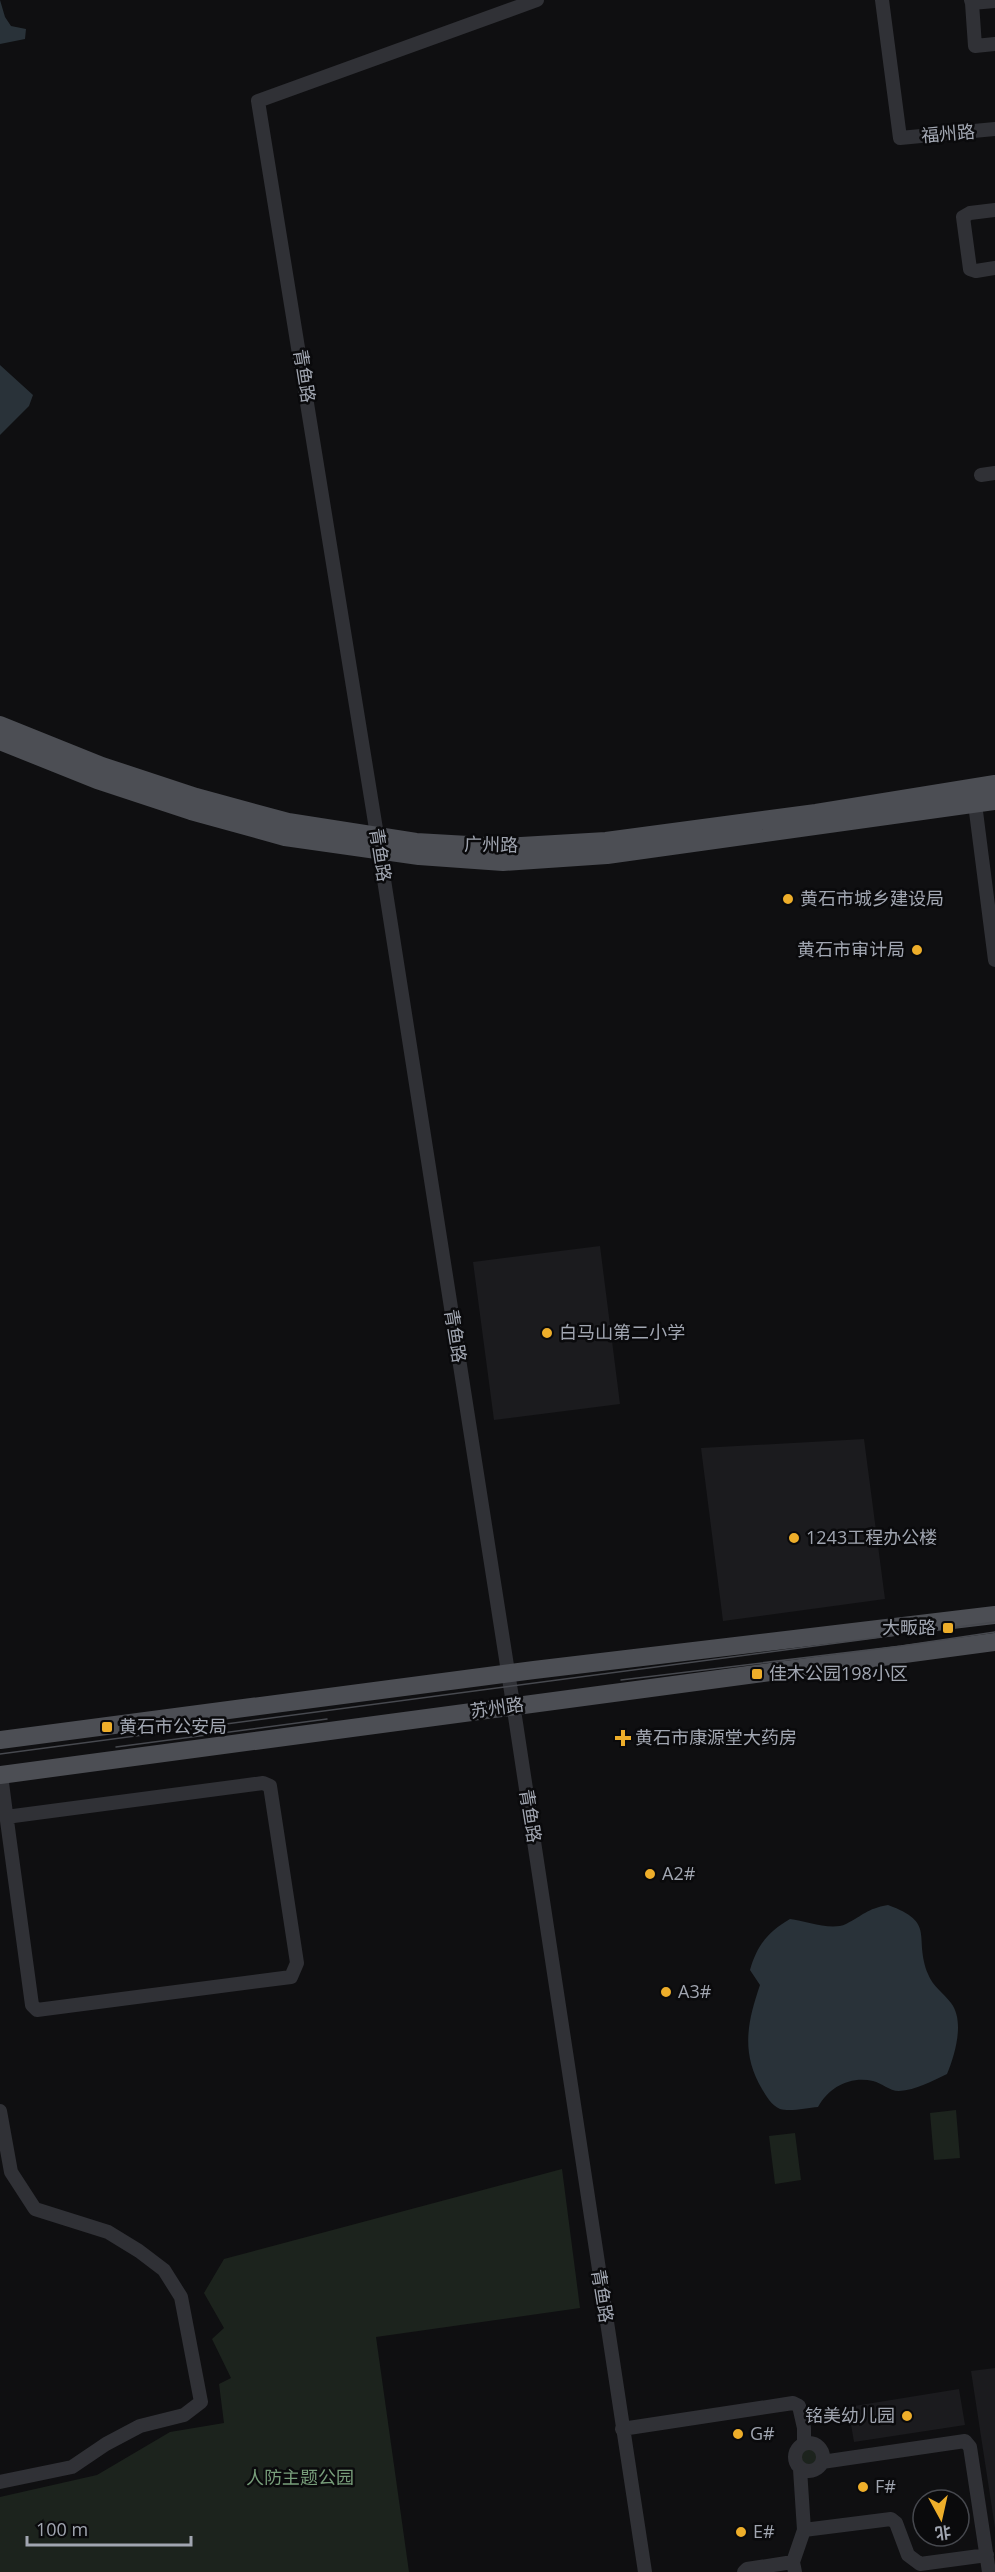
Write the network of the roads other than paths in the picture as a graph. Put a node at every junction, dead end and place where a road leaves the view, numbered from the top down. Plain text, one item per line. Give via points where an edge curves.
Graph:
1 (537, 0) edge
2 (882, 0) edge
3 (995, 1) edge
4 (971, 2) edge
5 (995, 44) edge
6 (995, 129) edge
7 (995, 210) edge
8 (995, 268) edge
9 (0, 725) edge
10 (0, 741) edge
11 (995, 784) edge
12 (974, 796) junction
13 (995, 801) edge
14 (378, 843) junction
15 (995, 960) edge
16 (995, 1615) edge
17 (995, 1642) edge
18 (508, 1675) junction
19 (513, 1706) junction
20 (0, 1738) edge
21 (1, 1775) edge
22 (6, 1817) junction
23 (0, 2111) edge
24 (622, 2429) junction
25 (804, 2444) junction
26 (822, 2462) junction
27 (800, 2469) junction
28 (0, 2482) edge
29 (804, 2530) junction
30 (987, 2555) junction
31 (794, 2567) edge
32 (645, 2572) edge
33 (744, 2572) edge
34 (989, 2572) edge

1 - 14 street, 青鱼路 via 258,100
2 - 6 street, 福州路 via 900,138
3 - 4 street
4 - 5 street via 975,46
7 - 8 street via 963,217 970,269
9 - 14 main road, 广州路 via 102,766 196,797
10 - 14 main road, 广州路 via 97,780 285,837
11 - 12 main road, 广州路
12 - 13 main road, 广州路
12 - 14 main road, 广州路 via 606,841 503,847
12 - 15 street
14 - 18 street, 青鱼路
16 - 18 main road, 苏州路
17 - 19 main road, 苏州路
18 - 19 street, 青鱼路
18 - 20 main road, 苏州路
19 - 21 main road, 苏州路
19 - 24 street, 青鱼路
21 - 22 street
22 - 22 street via 32,2005 37,2010 291,1977 297,1963 270,1786 263,1783
23 - 28 street via 11,2172 35,2210 108,2232 164,2271 181,2297 201,2402 184,2415 140,2426 72,2468
24 - 25 street via 793,2403 801,2413
24 - 32 street, 青鱼路
25 - 26 street via 819,2446
25 - 27 street via 797,2448 794,2457
26 - 27 street via 814,2470
26 - 30 street via 965,2441 970,2448
27 - 29 street
29 - 30 street via 891,2519 908,2555 921,2564
29 - 31 street
30 - 34 street
31 - 33 street

